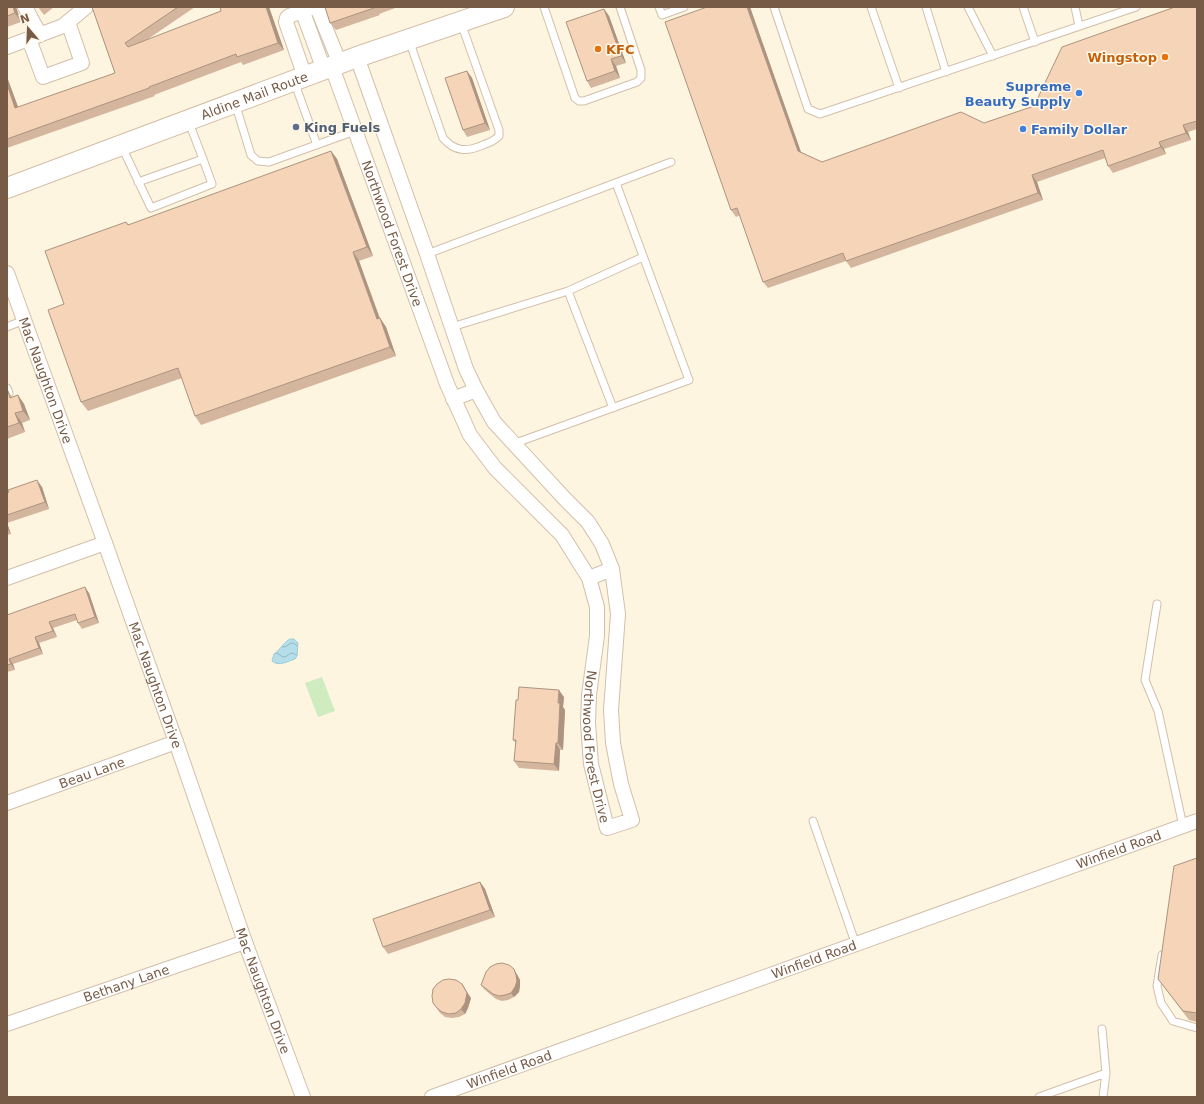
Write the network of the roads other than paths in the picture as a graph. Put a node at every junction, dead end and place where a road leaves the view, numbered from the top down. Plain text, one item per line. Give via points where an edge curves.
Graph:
1 (25, 7) edge
2 (86, 7) edge
3 (504, 7) edge
4 (544, 7) edge
5 (620, 7) edge
6 (659, 7) edge
7 (684, 7) edge
8 (774, 7) edge
9 (871, 7) edge
10 (926, 7) edge
11 (968, 7) edge
12 (1023, 7) edge
13 (1074, 7) edge
14 (1136, 7) edge
15 (1127, 8) edge
16 (302, 9) edge
17 (68, 22) junction
18 (461, 22) junction
19 (1079, 26) junction
20 (35, 37) junction
21 (408, 40) junction
22 (1035, 42) junction
23 (7, 47) edge
24 (993, 56) junction
25 (325, 70) junction
26 (946, 72) junction
27 (899, 88) junction
28 (235, 103) junction
29 (188, 120) junction
30 (355, 131) junction
31 (121, 145) junction
32 (317, 145) junction
33 (203, 159) junction
34 (672, 162) dead end
35 (138, 182) junction
36 (616, 183) junction
37 (7, 188) edge
38 (427, 254) junction
39 (643, 257) junction
40 (7, 273) edge
41 (568, 291) junction
42 (24, 320) junction
43 (452, 327) junction
44 (7, 328) edge
45 (476, 390) junction
46 (453, 400) junction
47 (614, 408) junction
48 (513, 444) junction
49 (105, 543) junction
50 (612, 569) junction
51 (7, 578) edge
52 (588, 578) junction
53 (1157, 604) dead end
54 (176, 742) junction
55 (7, 803) edge
56 (813, 821) dead end
57 (1197, 821) edge
58 (1183, 826) junction
59 (245, 942) junction
60 (856, 945) junction
61 (1163, 949) edge
62 (7, 1024) edge
63 (1197, 1028) edge
64 (1102, 1029) dead end
65 (1106, 1073) junction
66 (303, 1097) edge
67 (432, 1097) edge
68 (1039, 1097) edge
69 (1103, 1097) edge

1 - 20 street
2 - 17 street
3 - 18 main road, Aldine Mail Route
4 - 5 lane via 575,98 579,102 637,82 641,78
6 - 7 lane via 662,15
8 - 27 lane via 808,110 820,114
9 - 27 lane
10 - 26 lane
11 - 24 lane
12 - 22 lane
13 - 19 lane
14 - 15 lane
15 - 19 lane
16 - 25 street via 316,8 319,12
16 - 25 street via 289,16 286,22
17 - 20 street
17 - 20 street via 82,63 43,77
18 - 21 main road, Aldine Mail Route
18 - 21 lane via 499,130 499,136 494,141 472,150 456,148 443,138
19 - 22 lane
20 - 23 street
21 - 25 main road, Aldine Mail Route
22 - 24 lane
24 - 26 lane
25 - 28 main road, Aldine Mail Route
25 - 30 street, Northwood Forest Drive
25 - 32 lane
25 - 38 street, Northwood Forest Drive
26 - 27 lane
28 - 29 main road, Aldine Mail Route
28 - 32 lane via 251,155 258,161 269,162
29 - 31 main road, Aldine Mail Route
29 - 33 lane
30 - 32 lane
30 - 46 street, Northwood Forest Drive
31 - 35 lane
31 - 37 main road, Aldine Mail Route
33 - 35 lane
33 - 35 lane via 212,184 151,208
34 - 36 lane
36 - 38 lane
36 - 39 lane
38 - 43 street, Northwood Forest Drive
39 - 41 lane
39 - 47 lane via 689,380
40 - 42 street, Mac Naughton Drive
41 - 43 lane
41 - 47 lane
42 - 44 lane
42 - 49 street, Mac Naughton Drive
43 - 45 street, Northwood Forest Drive
45 - 46 street
45 - 48 street, Northwood Forest Drive via 494,422
46 - 52 street, Northwood Forest Drive via 470,435 494,468 562,535
47 - 48 lane
48 - 50 street, Northwood Forest Drive via 588,522 602,544
49 - 51 street
49 - 54 street, Mac Naughton Drive
50 - 52 street
50 - 52 street, Northwood Forest Drive via 618,614 611,710 613,743 621,784 632,820 607,828 591,764 588,722 597,606
53 - 58 lane via 1146,680 1158,711
54 - 55 street, Beau Lane
54 - 59 street, Mac Naughton Drive
56 - 60 lane
57 - 58 street, Winfield Road
58 - 60 street, Winfield Road
59 - 62 street, Bethany Lane
59 - 66 street, Mac Naughton Drive
60 - 67 street, Winfield Road
61 - 63 lane via 1156,986 1161,1003 1173,1021
64 - 65 lane
65 - 68 lane
65 - 69 lane

